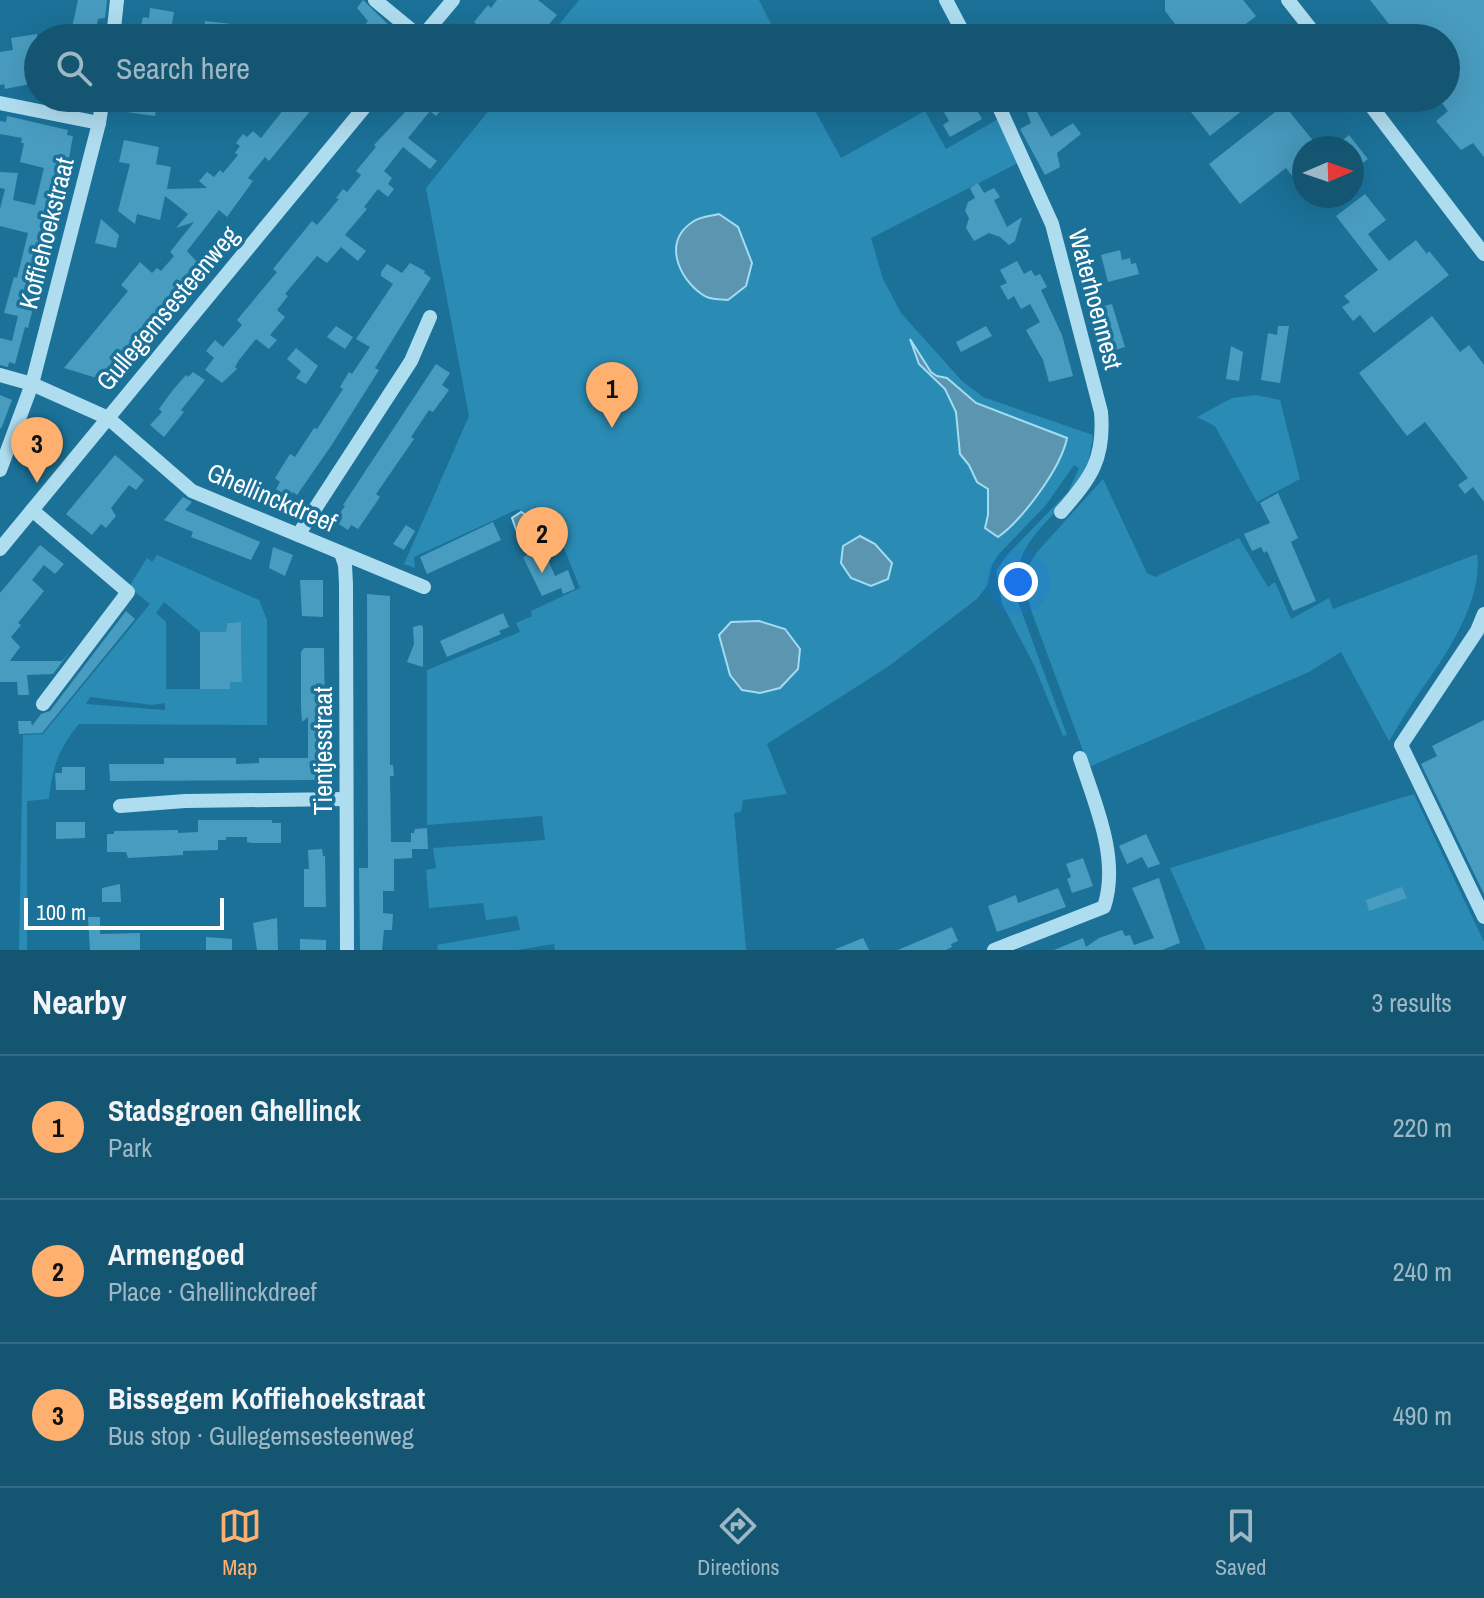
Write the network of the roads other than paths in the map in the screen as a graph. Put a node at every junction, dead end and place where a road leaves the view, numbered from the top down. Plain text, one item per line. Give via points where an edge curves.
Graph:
1 (117, 0) edge
2 (375, 0) edge
3 (453, 0) edge
4 (946, 0) edge
5 (1288, 0) edge
6 (114, 24) edge
7 (404, 24) edge
8 (433, 24) edge
9 (959, 24) edge
10 (1307, 24) edge
11 (0, 103) edge
12 (24, 108) edge
13 (45, 112) edge
14 (101, 112) edge
15 (360, 112) edge
16 (1001, 112) edge
17 (1376, 112) edge
18 (99, 123) junction
19 (1484, 254) edge
20 (430, 317) dead end
21 (0, 375) edge
22 (32, 384) junction
23 (108, 418) junction
24 (0, 470) edge
25 (32, 510) junction
26 (1061, 512) dead end
27 (298, 535) junction
28 (1, 547) edge
29 (341, 553) junction
30 (424, 587) dead end
31 (1484, 614) edge
32 (43, 704) dead end
33 (1080, 758) dead end
34 (345, 799) junction
35 (120, 806) dead end
36 (1484, 917) edge
37 (347, 950) edge
38 (994, 950) edge

1 - 6 street
2 - 7 street
3 - 8 street
4 - 9 street
5 - 10 street
11 - 12 street
13 - 18 street
14 - 18 street, Koffiehoekstraat
15 - 23 street, Gullegemsesteenweg
16 - 26 street, Waterhoennest via 1052,224 1101,412 1100,448 1089,480
17 - 19 street
18 - 22 street, Koffiehoekstraat
20 - 27 street via 411,361
21 - 22 street, Ghellinckdreef
22 - 23 street, Ghellinckdreef
22 - 24 street, Koffiehoekstraat
23 - 25 street, Gullegemsesteenweg
23 - 27 street, Ghellinckdreef via 192,491
25 - 28 street, Gullegemsesteenweg
25 - 32 street via 128,592
27 - 29 street, Ghellinckdreef
29 - 30 street, Ghellinckdreef
29 - 34 street, Tientjesstraat via 346,584
31 - 36 street via 1401,745
33 - 38 street via 1103,828 1108,881 1104,907
34 - 35 street
34 - 37 street, Tientjesstraat

